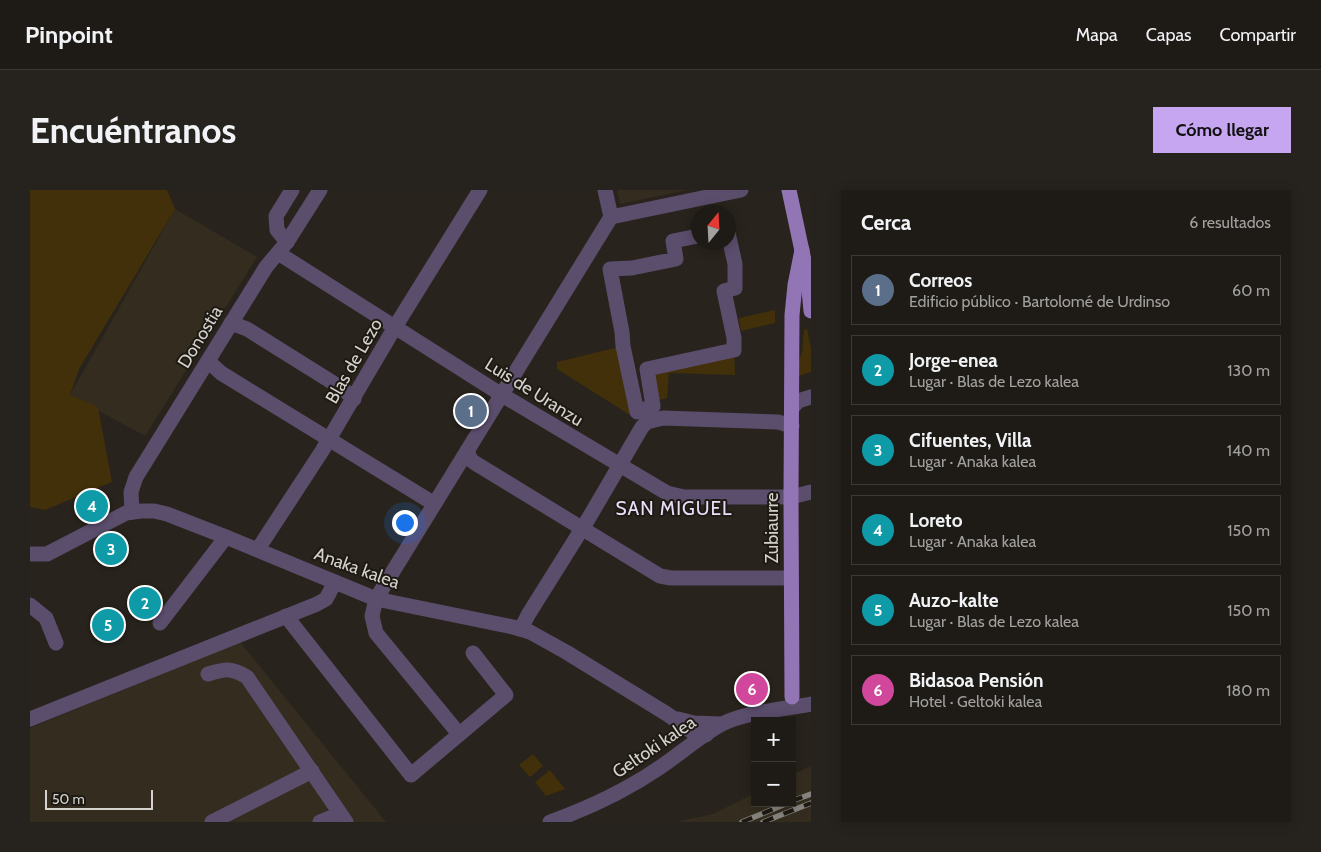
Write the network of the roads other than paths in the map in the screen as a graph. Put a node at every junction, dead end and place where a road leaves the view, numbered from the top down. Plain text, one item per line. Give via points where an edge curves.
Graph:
1 (292, 190) edge
2 (320, 190) edge
3 (480, 190) edge
4 (605, 190) edge
5 (741, 190) edge
6 (789, 190) edge
7 (611, 217) junction
8 (691, 237) edge
9 (283, 248) junction
10 (732, 250) edge
11 (802, 250) junction
12 (809, 278) edge
13 (811, 311) edge
14 (230, 323) junction
15 (395, 327) junction
16 (792, 359) junction
17 (208, 361) junction
18 (502, 395) junction
19 (811, 397) edge
20 (354, 399) junction
21 (792, 408) junction
22 (792, 426) junction
23 (329, 440) junction
24 (467, 451) junction
25 (620, 465) junction
26 (811, 492) edge
27 (791, 497) junction
28 (435, 503) junction
29 (132, 512) junction
30 (582, 528) junction
31 (226, 537) junction
32 (258, 550) junction
33 (30, 554) edge
34 (792, 578) junction
35 (335, 582) junction
36 (376, 599) junction
37 (30, 605) edge
38 (286, 616) junction
39 (160, 623) dead end
40 (521, 629) junction
41 (56, 643) dead end
42 (473, 653) dead end
43 (208, 674) dead end
44 (802, 702) edge
45 (667, 714) junction
46 (30, 718) edge
47 (689, 722) junction
48 (722, 724) junction
49 (459, 734) junction
50 (700, 738) junction
51 (677, 756) junction
52 (312, 771) junction
53 (343, 818) edge
54 (212, 822) edge
55 (320, 822) edge
56 (550, 822) edge

1 - 9 street via 276,216
2 - 9 street, Donostia
3 - 15 street, Blas de Lezo
4 - 7 street
5 - 7 street
6 - 11 main road
7 - 18 street
8 - 10 street via 673,241 676,259 610,269 637,412 653,406 647,369 734,350 724,291 735,288
9 - 14 street, Donostia via 266,267
9 - 15 street, Luis de Uranzu
11 - 12 main road
11 - 16 main road, Zubiaurre via 793,297
12 - 13 main road
12 - 16 street via 800,298 797,346
14 - 17 street, Donostia
14 - 20 street via 247,329
15 - 18 street, Luis de Uranzu
15 - 20 street, Blas de Lezo
16 - 21 main road, Zubiaurre
17 - 23 street via 221,373
17 - 29 street, Donostia via 136,477 131,492
18 - 24 street
18 - 25 street, Luis de Uranzu
19 - 21 street via 798,401
20 - 23 street, Blas de Lezo
21 - 22 main road, Zubiaurre
22 - 25 street via 784,422 653,420 642,427
22 - 27 main road, Zubiaurre
23 - 28 street
23 - 32 street, Blas de Lezo
24 - 28 street
24 - 30 street via 475,463
25 - 27 street, Luis de Uranzu via 675,496
25 - 30 street
26 - 27 street, Luis de Uranzu
27 - 34 main road, Zubiaurre
28 - 36 street
29 - 31 street, Anaka kalea via 167,514
29 - 33 street, Anaka kalea via 118,516 47,554
30 - 34 street via 664,578
30 - 40 street
31 - 32 street, Anaka kalea
31 - 39 street
32 - 35 street, Anaka kalea
34 - 44 main road, Zubiaurre
35 - 36 street, Anaka kalea
35 - 38 street via 326,599
36 - 40 street, Anaka kalea
36 - 49 street via 372,616 376,633
37 - 41 street via 46,618
38 - 46 street
38 - 49 street via 411,775
40 - 45 street, Anaka kalea via 566,652
42 - 49 street via 506,695
43 - 52 street via 226,669 237,670 247,677
44 - 48 street, Geltoki kalea
45 - 47 street, Anaka kalea
45 - 50 street, Anaka kalea
45 - 51 street, Anaka kalea via 682,736
47 - 48 street, Anaka kalea
47 - 50 street via 696,727
48 - 50 street, Geltoki kalea
50 - 51 street, Geltoki kalea
51 - 56 street, Geltoki kalea via 617,794
52 - 53 street
52 - 54 street
53 - 55 street

